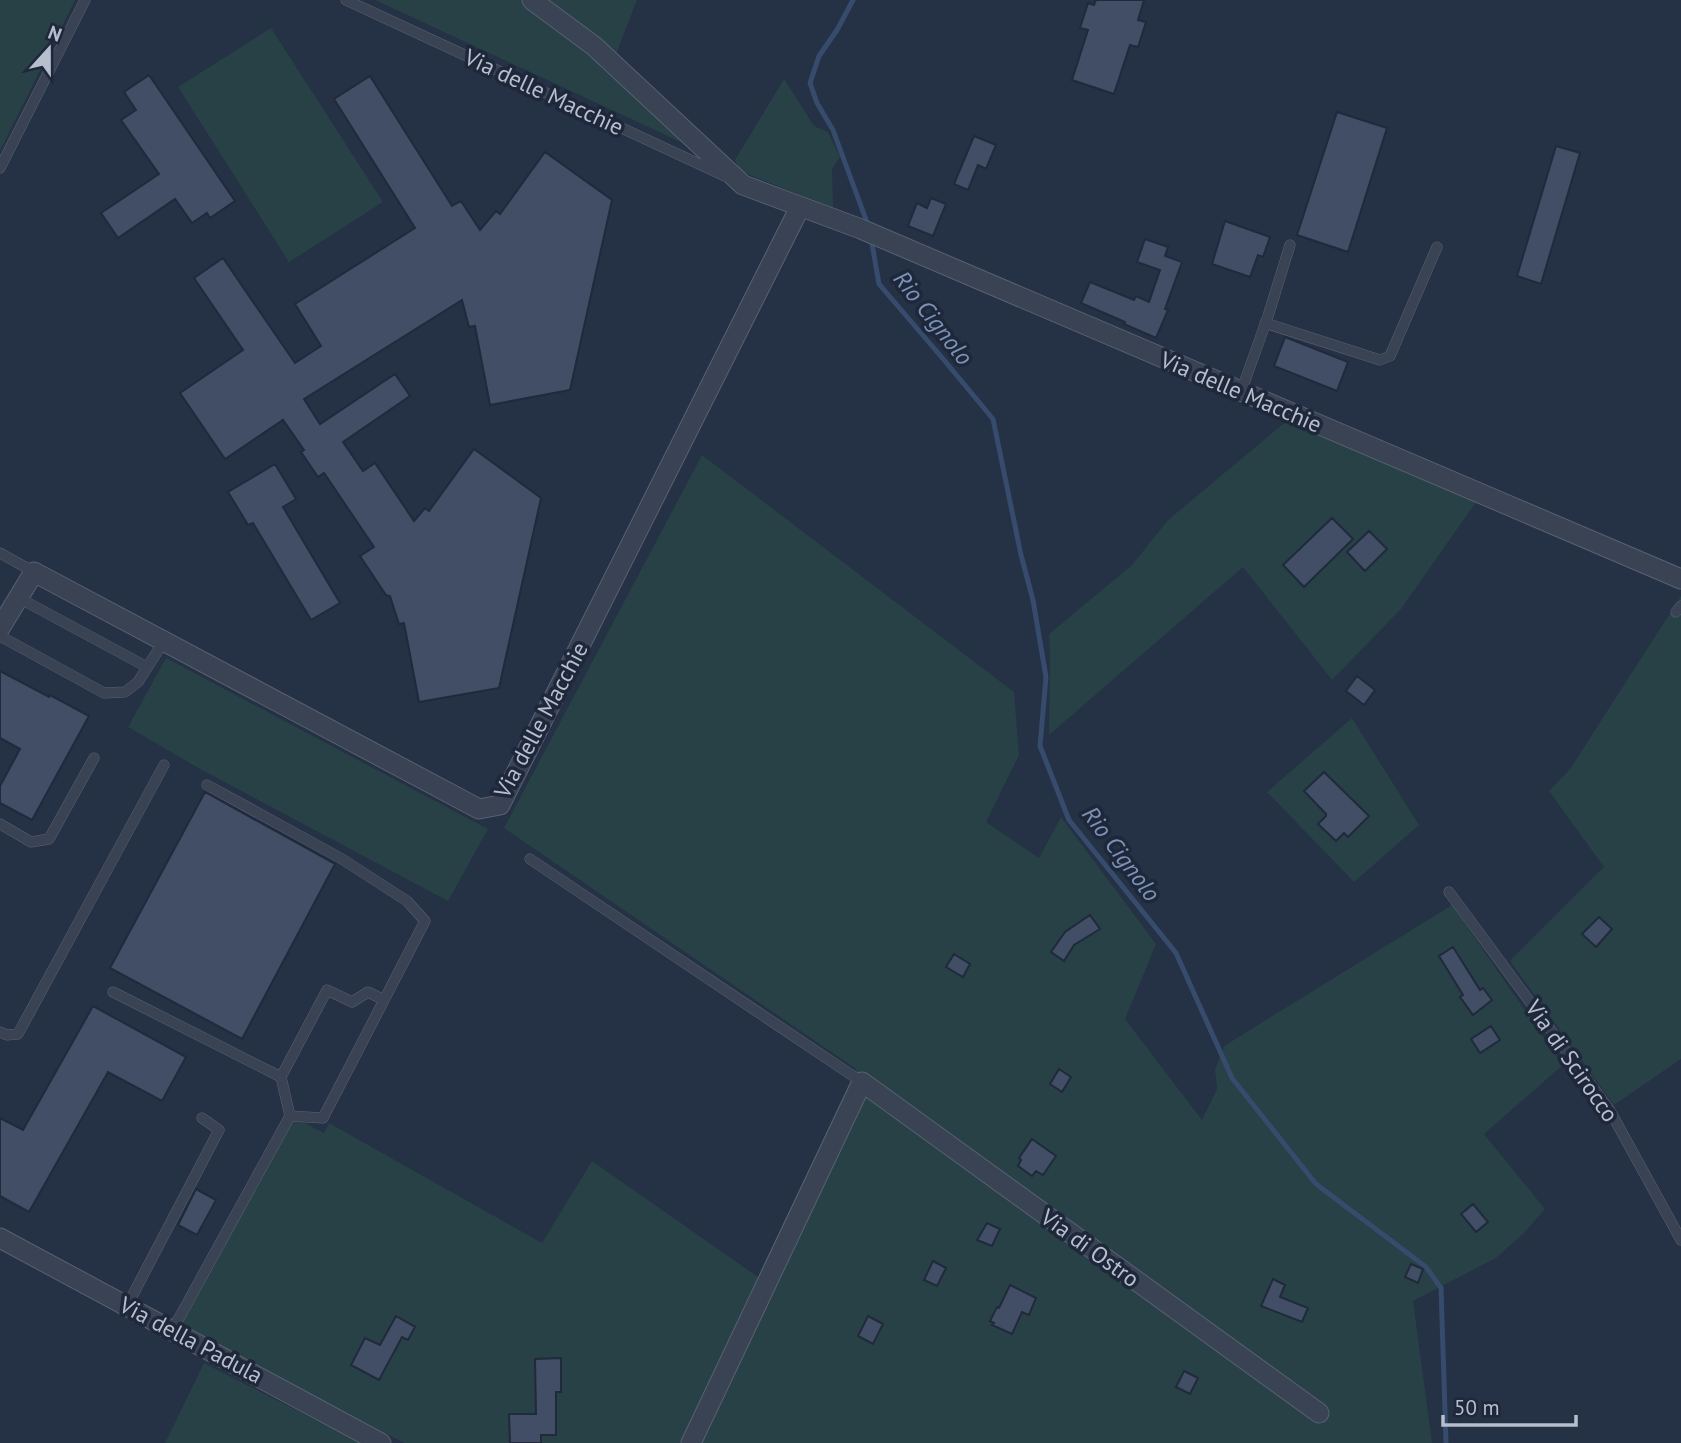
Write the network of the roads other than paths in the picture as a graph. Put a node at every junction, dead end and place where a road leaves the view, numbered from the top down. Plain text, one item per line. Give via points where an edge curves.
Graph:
1 (85, 0) edge
2 (346, 0) edge
3 (532, 0) edge
4 (0, 168) edge
5 (743, 185) junction
6 (800, 207) junction
7 (1290, 245) dead end
8 (1437, 247) dead end
9 (1265, 323) junction
10 (1241, 392) junction
11 (0, 553) edge
12 (34, 572) junction
13 (1681, 579) edge
14 (19, 598) junction
15 (0, 628) edge
16 (0, 636) edge
17 (164, 641) junction
18 (148, 667) junction
19 (94, 758) dead end
20 (164, 765) dead end
21 (207, 785) dead end
22 (0, 824) edge
23 (530, 859) dead end
24 (1450, 892) dead end
25 (113, 992) dead end
26 (384, 1000) junction
27 (0, 1032) edge
28 (281, 1077) junction
29 (863, 1079) junction
30 (290, 1116) junction
31 (202, 1118) dead end
32 (0, 1238) edge
33 (1681, 1240) edge
34 (127, 1306) junction
35 (172, 1331) junction
36 (1319, 1413) dead end
37 (381, 1443) edge
38 (691, 1443) edge

1 - 4 lane
2 - 5 lane, Via delle Macchie
3 - 5 street, Via delle Macchie via 594,46
5 - 6 street, Via delle Macchie
6 - 10 street, Via delle Macchie
6 - 17 street, Via delle Macchie via 500,805 479,809
7 - 9 lane
8 - 9 lane via 1390,356 1380,360
9 - 10 lane
10 - 13 street, Via delle Macchie
11 - 12 lane, Via delle Macchie
12 - 14 street
12 - 17 street, Via delle Macchie
14 - 15 street
14 - 18 lane
16 - 18 lane via 104,693 125,692
17 - 18 lane
19 - 22 lane via 49,839 31,842
20 - 27 lane via 18,1034
21 - 26 lane via 341,859 407,901 425,921
23 - 29 lane
24 - 33 lane, Via di Scirocco via 1609,1110
25 - 28 lane
26 - 28 lane via 368,992 352,1002 327,990
26 - 30 lane via 323,1118
28 - 30 lane
29 - 36 street, Via di Ostro
29 - 38 street
30 - 35 lane
31 - 34 lane via 219,1130
32 - 34 street, Via della Padula
34 - 35 street, Via della Padula
35 - 37 street, Via della Padula

